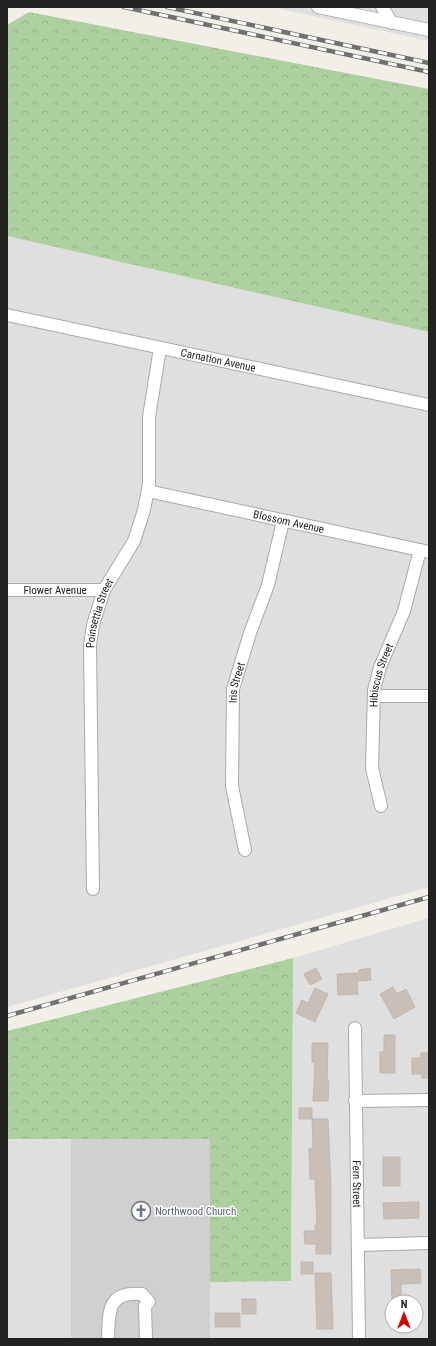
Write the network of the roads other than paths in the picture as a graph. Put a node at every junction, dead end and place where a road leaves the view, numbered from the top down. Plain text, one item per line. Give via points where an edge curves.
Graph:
1 (318, 7) edge
2 (382, 7) edge
3 (392, 23) junction
4 (429, 30) edge
5 (7, 314) edge
6 (160, 348) junction
7 (429, 406) edge
8 (148, 491) junction
9 (283, 520) junction
10 (425, 551) edge
11 (7, 590) edge
12 (104, 590) junction
13 (374, 696) junction
14 (429, 696) edge
15 (381, 806) dead end
16 (245, 850) dead end
17 (92, 890) dead end
18 (355, 1028) dead end
19 (429, 1100) edge
20 (356, 1101) junction
21 (429, 1243) edge
22 (358, 1245) junction
23 (108, 1339) edge
24 (146, 1339) edge
25 (360, 1339) edge

1 - 3 street
2 - 3 street
3 - 4 street
5 - 6 street, Carnation Avenue
6 - 7 street, Carnation Avenue
6 - 8 street, Poinsettia Street via 149,417
8 - 9 street, Blossom Avenue
8 - 12 street, Poinsettia Street via 134,541
9 - 10 street, Blossom Avenue
9 - 16 street, Iris Street via 268,585 232,689 232,786
10 - 13 street, Hibiscus Street via 380,667
11 - 12 street, Flower Avenue
12 - 17 street, Poinsettia Street via 94,625 90,655
13 - 14 street
13 - 15 street, Hibiscus Street via 372,768
18 - 20 street, Fern Street
19 - 20 street
20 - 22 street, Fern Street
21 - 22 street
22 - 25 street, Fern Street
23 - 24 street via 111,1307 119,1297 127,1293 142,1294 149,1302 146,1306

